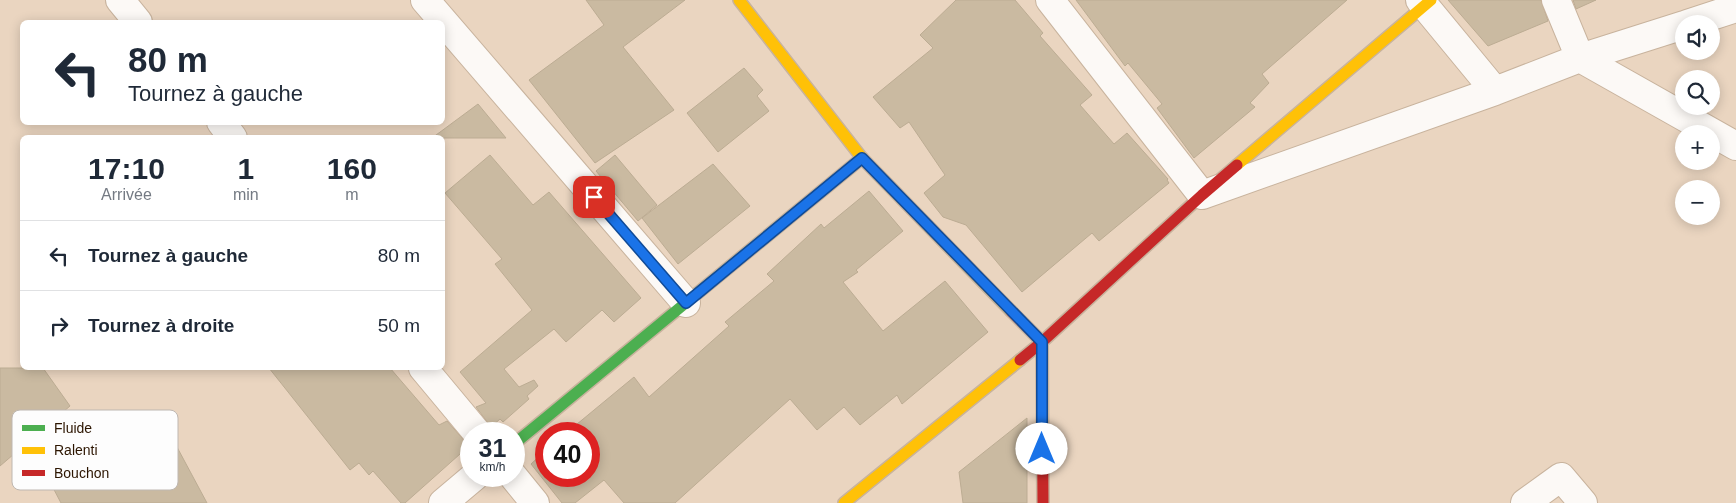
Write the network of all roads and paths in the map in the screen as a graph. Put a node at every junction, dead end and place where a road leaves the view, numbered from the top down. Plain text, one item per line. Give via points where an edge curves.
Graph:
1 (120, 0) edge
2 (425, 0) edge
3 (739, 0) edge
4 (1050, 0) edge
5 (1556, 0) edge
6 (1425, 2) edge
7 (1736, 8) edge
8 (1715, 15) edge
9 (136, 20) edge
10 (442, 20) edge
11 (445, 23) edge
12 (1675, 28) edge
13 (1580, 58) junction
14 (1495, 90) junction
15 (1736, 146) edge
16 (862, 158) junction
17 (1202, 195) junction
18 (686, 303) junction
19 (1042, 342) junction
20 (425, 370) edge
21 (468, 422) edge
22 (525, 435) edge
23 (462, 487) edge
24 (522, 487) edge
25 (443, 503) edge
26 (535, 503) edge
27 (844, 503) edge
28 (1042, 503) edge
29 (1524, 503) edge
30 (1583, 503) edge

1 - 9 street
2 - 10 street
3 - 16 street
4 - 17 street
5 - 13 street
6 - 14 street
6 - 17 street
7 - 8 street
11 - 18 street
12 - 13 street
13 - 14 street
13 - 15 street
14 - 17 street
16 - 18 street
16 - 19 street
17 - 19 street
18 - 22 street
19 - 27 street
19 - 28 street
20 - 21 street
23 - 25 street
24 - 26 street
29 - 30 street via 1561,476

